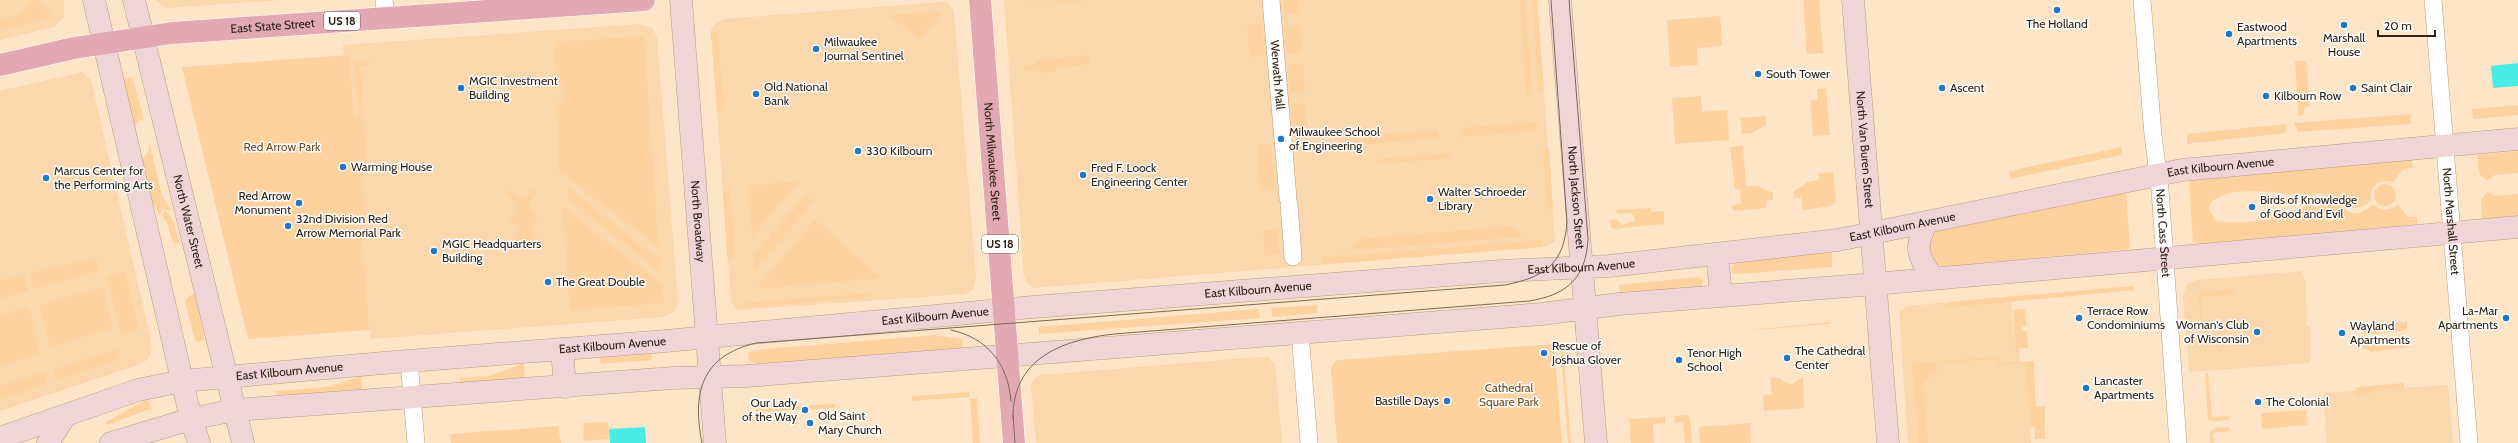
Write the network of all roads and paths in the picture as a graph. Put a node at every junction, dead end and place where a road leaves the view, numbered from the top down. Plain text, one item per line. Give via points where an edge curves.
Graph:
1 (94, 0) edge
2 (134, 0) edge
3 (644, 0) edge
4 (681, 0) edge
5 (980, 0) edge
6 (1272, 0) edge
7 (1560, 0) edge
8 (1853, 0) edge
9 (2142, 0) edge
10 (2433, 0) edge
11 (385, 9) edge
12 (143, 37) junction
13 (103, 44) junction
14 (0, 65) edge
15 (2518, 140) edge
16 (2445, 145) junction
17 (2158, 174) junction
18 (1927, 222) junction
19 (2518, 227) edge
20 (2452, 232) junction
21 (1871, 233) junction
22 (1717, 254) junction
23 (1293, 257) dead end
24 (2164, 258) junction
25 (1582, 267) junction
26 (1933, 278) junction
27 (1875, 284) junction
28 (1721, 295) junction
29 (1585, 309) junction
30 (1005, 310) junction
31 (1300, 333) junction
32 (707, 337) junction
33 (562, 349) junction
34 (1008, 355) junction
35 (408, 361) junction
36 (225, 376) junction
37 (710, 377) junction
38 (182, 381) junction
39 (565, 387) junction
40 (412, 399) junction
41 (235, 410) junction
42 (64, 416) junction
43 (191, 419) junction
44 (0, 438) edge
45 (48, 443) edge
46 (111, 443) edge
47 (199, 443) edge
48 (243, 443) edge
49 (416, 443) edge
50 (715, 443) edge
51 (1014, 443) edge
52 (1309, 443) edge
53 (1596, 443) edge
54 (1888, 443) edge
55 (2178, 443) edge
56 (2469, 443) edge

1 - 13 street
2 - 12 street, North Water Street
3 - 11 main road, East State Street / US 18
4 - 32 street, North Broadway
5 - 30 main road, North Milwaukee Street / US 18
6 - 23 street, Werwath Mall
7 - 25 street, North Jackson Street
8 - 21 street, North Van Buren Street
9 - 17 street, North Cass Street
10 - 16 street, North Marshall Street
11 - 12 main road, East State Street / US 18
12 - 13 main road, East State Street / US 18
12 - 36 street, North Water Street
13 - 14 main road, East State Street / US 18
13 - 38 street
15 - 16 street, East Kilbourn Avenue
16 - 17 street, East Kilbourn Avenue
16 - 20 street, North Marshall Street
17 - 18 street, East Kilbourn Avenue
17 - 24 street, North Cass Street
18 - 21 street, East Kilbourn Avenue
18 - 26 street via 1919,239 1918,253
19 - 20 street
20 - 24 street
20 - 56 street, North Marshall Street
21 - 22 street, East Kilbourn Avenue via 1838,240
21 - 27 street, North Van Buren Street
22 - 25 street, East Kilbourn Avenue
22 - 28 street
24 - 26 street
24 - 55 street, North Cass Street
25 - 29 street, North Jackson Street
25 - 30 street, East Kilbourn Avenue
26 - 27 street
27 - 28 street
27 - 54 street, North Van Buren Street
28 - 29 street
29 - 31 street
29 - 53 street, North Jackson Street
30 - 32 street, East Kilbourn Avenue
30 - 34 main road, North Milwaukee Street / US 18
31 - 34 street
31 - 52 street
32 - 33 street, East Kilbourn Avenue
32 - 37 street, North Broadway
33 - 35 street, East Kilbourn Avenue
33 - 39 street
34 - 37 street
34 - 51 main road, North Milwaukee Street / US 18
35 - 36 street, East Kilbourn Avenue
35 - 40 street
36 - 38 street, East Kilbourn Avenue
36 - 41 street, North Water Street
37 - 39 street
37 - 50 street, North Broadway
38 - 42 street, East Kilbourn Avenue via 156,385
38 - 43 street
39 - 40 street
40 - 41 street
40 - 49 street
41 - 43 street
41 - 48 street, North Water Street
42 - 44 street, East Kilbourn Avenue
42 - 45 street
43 - 46 street
43 - 47 street

